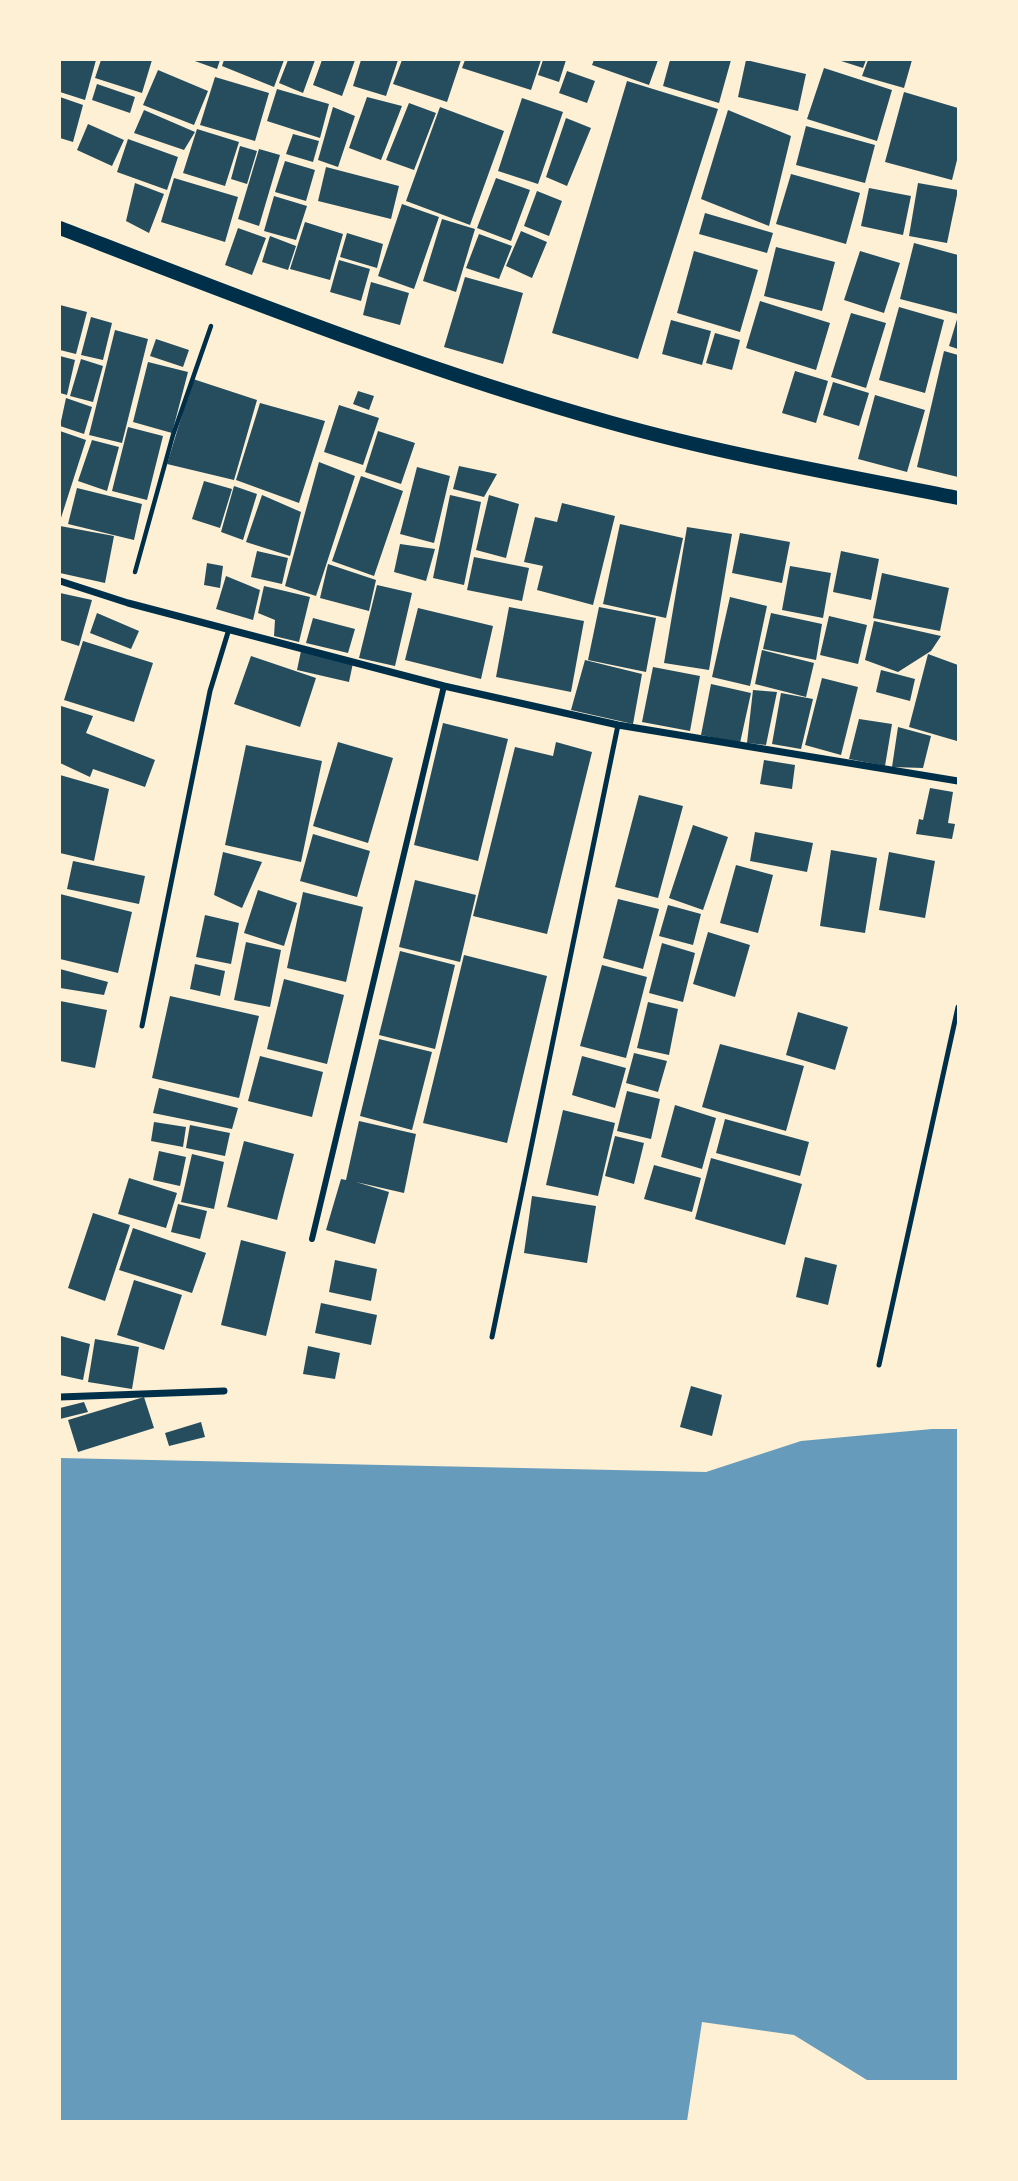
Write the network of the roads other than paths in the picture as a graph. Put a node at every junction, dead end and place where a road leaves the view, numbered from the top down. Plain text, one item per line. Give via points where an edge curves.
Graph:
1 (60, 228) edge
2 (958, 498) edge
3 (60, 581) edge
4 (229, 629) junction
5 (444, 686) junction
6 (618, 725) junction
7 (958, 781) edge
8 (958, 1007) edge
9 (142, 1026) dead end
10 (312, 1239) dead end
11 (492, 1337) dead end
12 (879, 1365) dead end
13 (224, 1391) dead end
14 (60, 1398) edge

1 - 2 main road via 224,292 534,400 775,461
3 - 4 street
4 - 5 street
4 - 9 lane via 210,691
5 - 6 street
5 - 10 street
6 - 7 street
6 - 11 lane
8 - 12 lane
13 - 14 street

